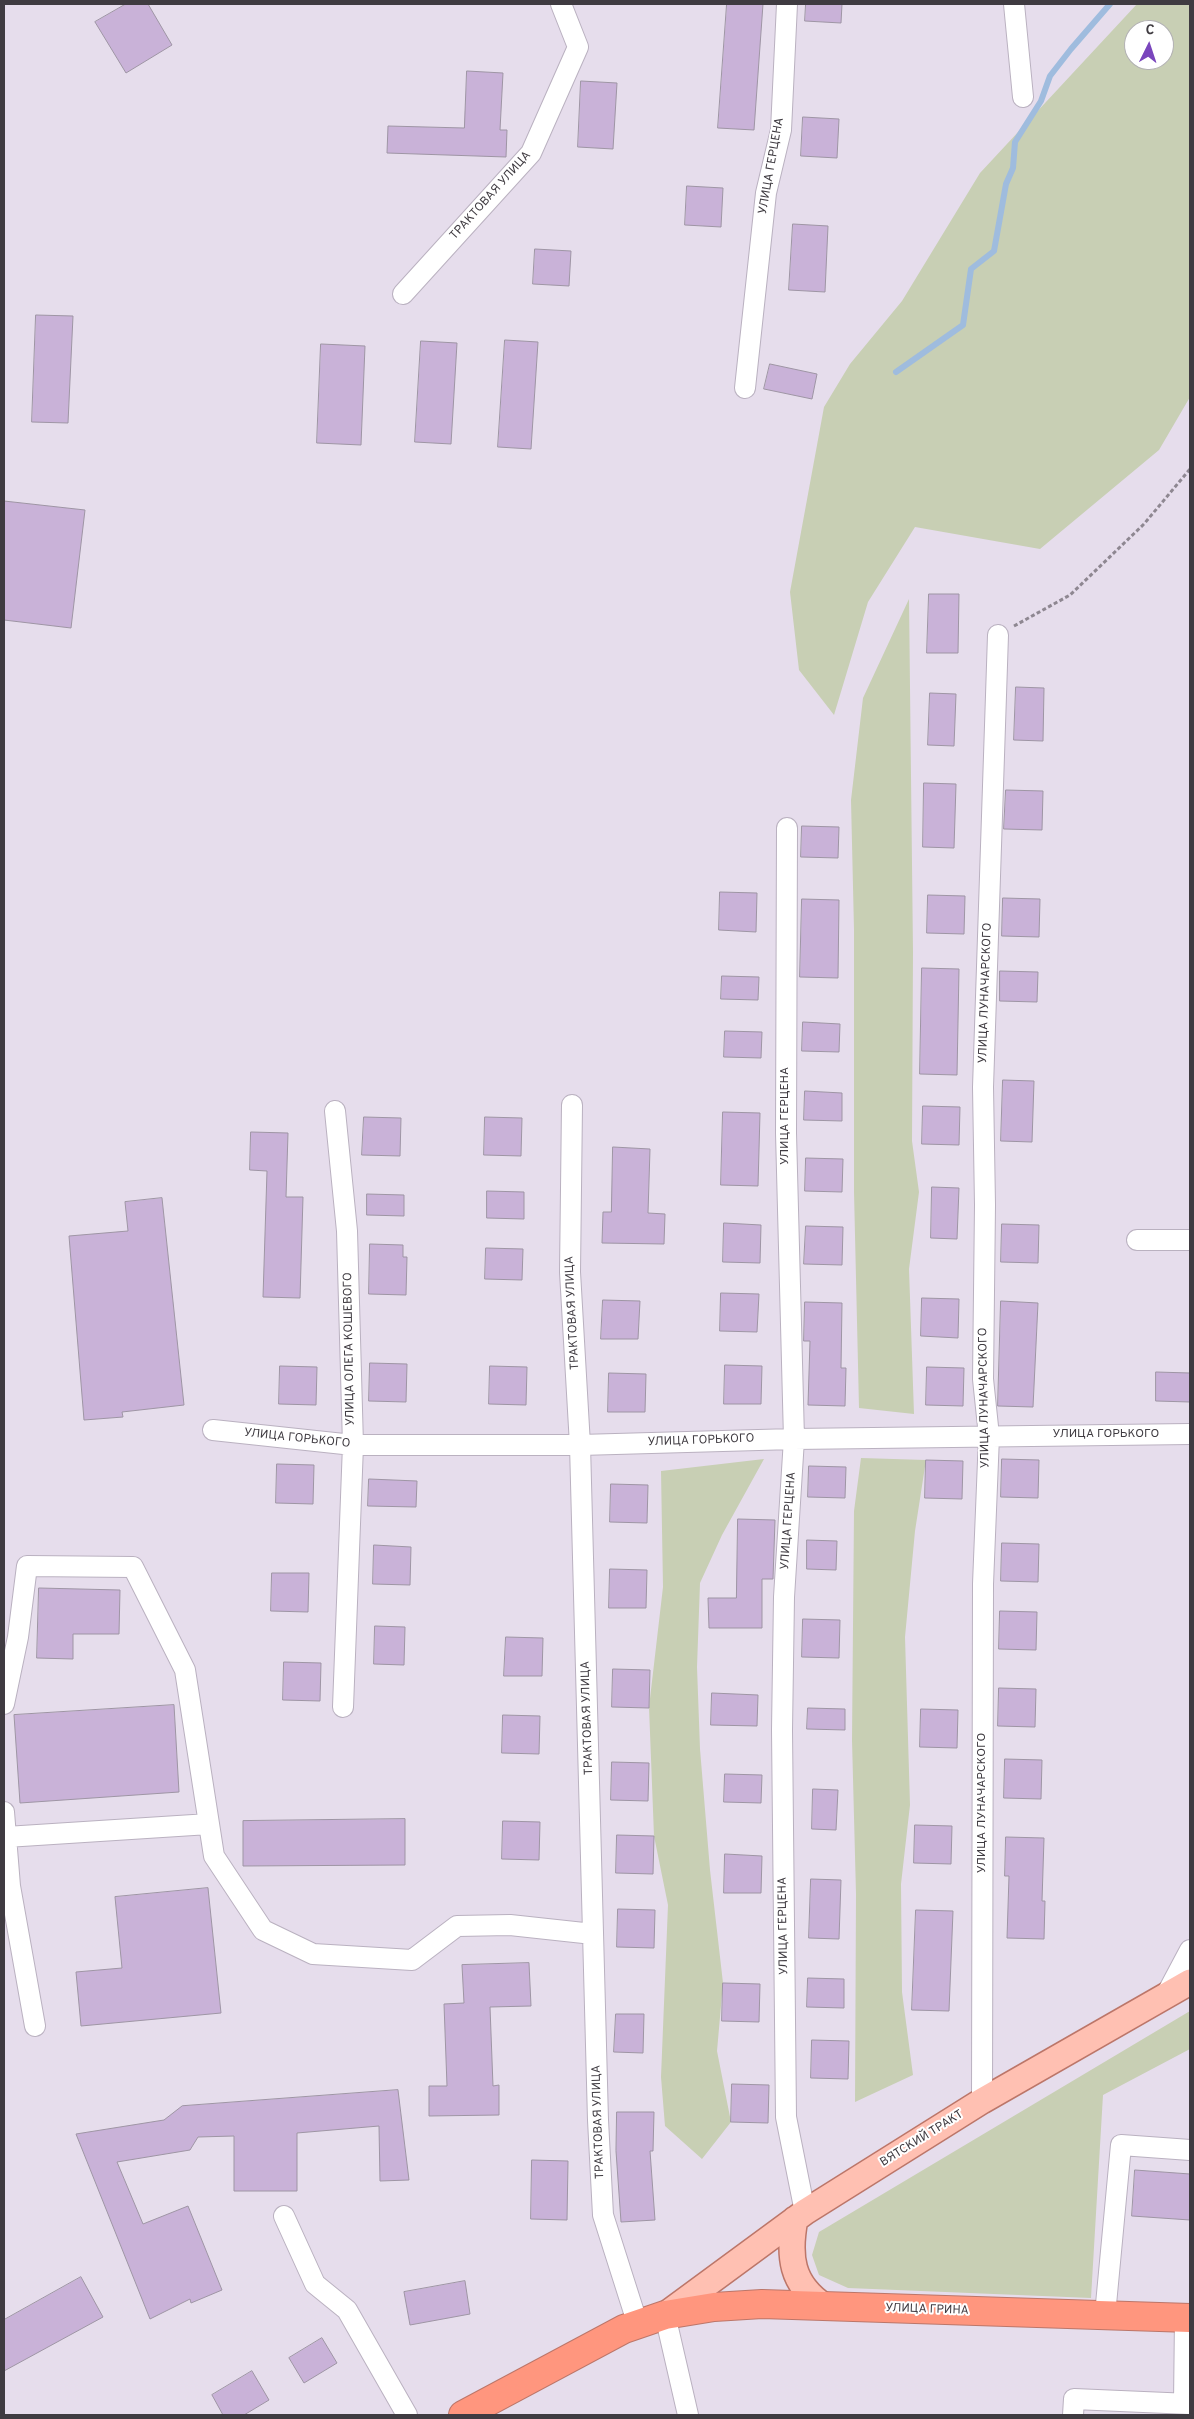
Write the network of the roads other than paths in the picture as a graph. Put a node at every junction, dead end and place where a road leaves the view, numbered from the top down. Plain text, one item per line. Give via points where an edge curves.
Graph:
1 (561, 4) edge
2 (787, 4) edge
3 (1014, 4) edge
4 (1023, 97) dead end
5 (403, 294) dead end
6 (745, 388) dead end
7 (998, 635) road end
8 (786, 828) dead end
9 (572, 1105) dead end
10 (335, 1111) dead end
11 (1137, 1240) dead end
12 (1190, 1240) edge
13 (213, 1430) dead end
14 (1190, 1434) edge
15 (989, 1436) junction
16 (794, 1439) junction
17 (353, 1445) junction
18 (580, 1445) junction
19 (4, 1704) edge
20 (343, 1707) dead end
21 (4, 1812) edge
22 (209, 1824) junction
23 (6, 1837) junction
24 (593, 1934) junction
25 (1190, 1950) edge
26 (1190, 1982) edge
27 (1165, 1997) junction
28 (35, 2026) dead end
29 (982, 2101) junction
30 (1190, 2150) edge
31 (800, 2215) junction
32 (284, 2216) dead end
33 (824, 2306) junction
34 (665, 2314) junction
35 (1105, 2315) junction
36 (1188, 2318) edge
37 (638, 2325) junction
38 (1179, 2406) edge
39 (407, 2415) edge
40 (463, 2415) edge
41 (688, 2415) edge
42 (1073, 2415) edge

1 - 5 street, ТРАКТОВАЯ УЛИЦА via 578,47 531,153
2 - 6 street, УЛИЦА ГЕРЦЕНА via 781,130 766,193
3 - 4 street
7 - 15 street, УЛИЦА ЛУНАЧАРСКОГО via 983,1087 983,1379
8 - 16 street, УЛИЦА ГЕРЦЕНА via 786,1133
9 - 18 street, ТРАКТОВАЯ УЛИЦА via 570,1272
10 - 17 street, УЛИЦА ОЛЕГА КОШЕВОГО via 347,1231
11 - 12 street
13 - 17 street, УЛИЦА ГОРЬКОГО
14 - 15 street, УЛИЦА ГОРЬКОГО
15 - 16 street, УЛИЦА ГОРЬКОГО
15 - 29 street, УЛИЦА ЛУНАЧАРСКОГО via 983,1584
16 - 18 street, УЛИЦА ГОРЬКОГО
16 - 31 street, УЛИЦА ГЕРЦЕНА via 784,1597 782,1730 786,2117
17 - 18 street, УЛИЦА ГОРЬКОГО
17 - 20 street, УЛИЦА ОЛЕГА КОШЕВОГО
18 - 24 street, ТРАКТОВАЯ УЛИЦА
19 - 22 street via 18,1636 27,1566 133,1567 185,1670
21 - 23 street
22 - 23 street
22 - 24 street via 214,1856 263,1930 313,1954 412,1960 457,1926 510,1925
23 - 28 street via 10,1886
24 - 37 street, ТРАКТОВАЯ УЛИЦА via 603,2215
25 - 27 street
26 - 27 main road, ВЯТСКИЙ ТРАКТ
27 - 29 main road, ВЯТСКИЙ ТРАКТ
29 - 31 main road, ВЯТСКИЙ ТРАКТ
30 - 35 street via 1121,2145
31 - 33 main road via 792,2238 795,2270 809,2296
31 - 34 main road, ВЯТСКИЙ ТРАКТ
32 - 39 street via 315,2284 347,2310
33 - 34 highway, УЛИЦА ГРИНА via 714,2306
33 - 35 highway, УЛИЦА ГРИНА
34 - 37 highway
34 - 41 street
35 - 36 highway, УЛИЦА ГРИНА
36 - 38 street
37 - 40 highway
38 - 42 street via 1074,2398

